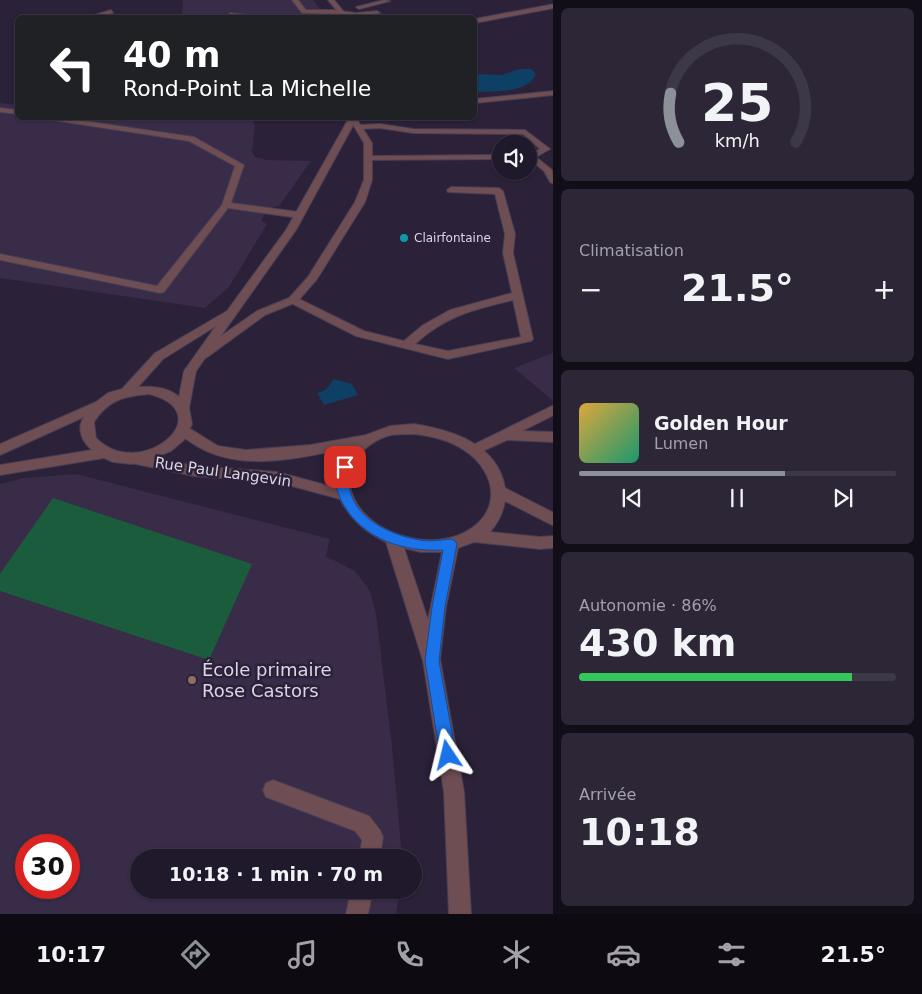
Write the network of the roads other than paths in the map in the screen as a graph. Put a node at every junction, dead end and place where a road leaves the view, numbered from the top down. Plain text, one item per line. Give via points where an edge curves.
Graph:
1 (295, 0) edge
2 (322, 0) edge
3 (331, 0) edge
4 (388, 0) edge
5 (553, 6) edge
6 (338, 7) junction
7 (352, 7) junction
8 (359, 7) junction
9 (111, 12) dead end
10 (377, 14) edge
11 (100, 15) edge
12 (302, 15) edge
13 (335, 15) edge
14 (344, 15) edge
15 (477, 21) edge
16 (553, 93) edge
17 (477, 101) edge
18 (0, 110) edge
19 (15, 112) edge
20 (65, 120) edge
21 (355, 121) edge
22 (528, 135) edge
23 (537, 142) edge
24 (537, 154) edge
25 (492, 157) edge
26 (368, 158) junction
27 (537, 162) edge
28 (553, 182) edge
29 (451, 190) dead end
30 (226, 206) junction
31 (299, 216) junction
32 (0, 257) edge
33 (518, 295) junction
34 (293, 300) junction
35 (235, 310) junction
36 (407, 345) junction
37 (202, 354) junction
38 (126, 392) junction
39 (97, 406) junction
40 (183, 408) junction
41 (553, 409) edge
42 (184, 431) junction
43 (507, 435) junction
44 (553, 437) edge
45 (367, 440) junction
46 (0, 450) edge
47 (474, 450) junction
48 (103, 453) junction
49 (131, 458) junction
50 (0, 470) edge
51 (500, 492) junction
52 (344, 495) junction
53 (553, 520) edge
54 (475, 536) junction
55 (393, 539) junction
56 (553, 542) edge
57 (451, 544) junction
58 (432, 661) junction
59 (274, 790) dead end
60 (371, 849) edge
61 (360, 899) edge
62 (357, 914) edge
63 (460, 914) edge

1 - 12 street
2 - 13 street
3 - 6 street
4 - 8 street
4 - 10 street
5 - 15 street
6 - 7 street
6 - 14 street
7 - 8 street
7 - 14 street
8 - 10 street
9 - 11 street
10 - 14 street
12 - 13 street
13 - 14 street
16 - 17 street
18 - 19 street
20 - 30 street via 191,139 240,166
21 - 22 street via 413,131 524,132
21 - 26 street via 368,142
21 - 31 street
23 - 24 street via 546,149
25 - 26 street
26 - 34 street via 368,180 360,202 312,279
27 - 28 street via 548,170
29 - 33 street via 499,191 510,234 508,253
30 - 31 street
30 - 32 street via 160,290
31 - 35 street
33 - 36 street via 454,312
33 - 36 street via 527,339 448,355
34 - 36 street via 360,334
34 - 37 street via 261,313
35 - 37 street
35 - 38 street via 159,356
37 - 40 street via 190,370
38 - 39 street
38 - 40 street via 149,390 170,396
39 - 46 street
39 - 48 street via 86,422 89,440
40 - 42 street via 186,419
41 - 43 street via 527,420
42 - 45 street, Rue Paul Langevin via 214,450 240,455 271,455
42 - 49 street via 172,445 153,454
43 - 44 street
43 - 47 street
45 - 47 street via 389,431 414,429 439,433
45 - 52 street via 348,457 342,480
47 - 51 street via 495,474
48 - 49 street
48 - 50 street
49 - 52 street, Rue Paul Langevin via 194,471 277,477
51 - 53 street
51 - 54 street via 498,509 489,524
52 - 55 street via 354,512 371,528
54 - 56 street
54 - 57 street
55 - 57 street via 422,546
55 - 58 street
57 - 58 street via 438,607
58 - 63 street via 454,792
59 - 60 street via 362,823 373,837
61 - 62 street

